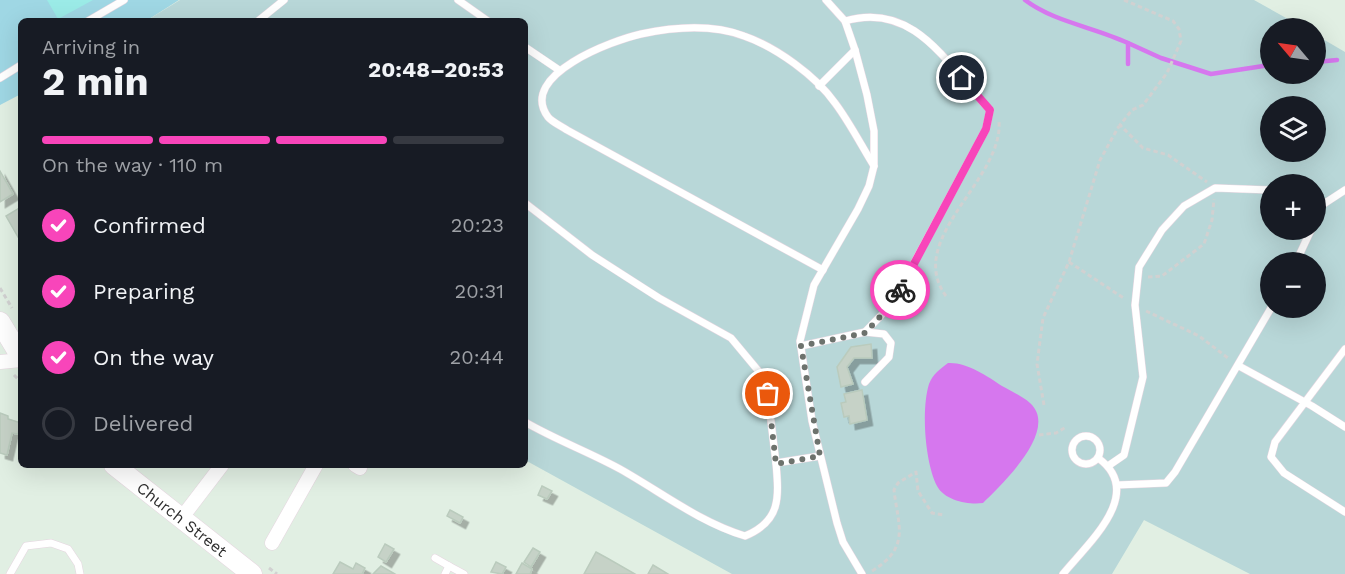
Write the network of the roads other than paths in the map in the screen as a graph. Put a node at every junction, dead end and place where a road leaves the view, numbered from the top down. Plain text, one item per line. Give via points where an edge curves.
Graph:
1 (124, 0) edge
2 (284, 0) edge
3 (458, 0) edge
4 (826, 0) edge
5 (93, 18) edge
6 (262, 18) edge
7 (484, 18) edge
8 (845, 21) junction
9 (528, 48) edge
10 (855, 50) junction
11 (18, 66) edge
12 (559, 70) junction
13 (0, 78) edge
14 (819, 87) junction
15 (874, 166) junction
16 (1260, 190) edge
17 (1345, 190) edge
18 (1326, 203) edge
19 (528, 205) edge
20 (823, 270) junction
21 (1265, 318) edge
22 (8, 319) edge
23 (865, 333) junction
24 (801, 346) junction
25 (1345, 349) edge
26 (0, 362) edge
27 (18, 364) edge
28 (1239, 366) junction
29 (865, 382) dead end
30 (1305, 402) junction
31 (528, 423) edge
32 (1345, 427) edge
33 (820, 456) junction
34 (1098, 458) junction
35 (776, 464) junction
36 (1108, 466) junction
37 (118, 468) edge
38 (220, 468) edge
39 (314, 468) edge
40 (1117, 485) junction
41 (1345, 512) edge
42 (180, 520) junction
43 (272, 543) dead end
44 (435, 558) dead end
45 (449, 566) junction
46 (255, 571) edge
47 (10, 574) edge
48 (80, 574) edge
49 (445, 574) edge
50 (464, 574) edge
51 (862, 574) edge
52 (1063, 574) edge

1 - 5 lane
2 - 6 lane
3 - 7 lane
4 - 8 lane
8 - 10 lane
8 - 23 lane via 879,14 918,32 951,61 990,110 986,129 892,304
9 - 12 lane
10 - 14 lane
10 - 15 lane via 874,131
11 - 13 lane
12 - 14 lane via 623,38 711,27 746,36 779,54
12 - 20 lane via 547,85 543,102 548,117
14 - 15 lane via 834,102
15 - 20 lane via 858,209
16 - 36 lane via 1215,188 1184,206 1162,230 1139,267 1135,305 1143,377 1124,455
17 - 18 lane
19 - 35 lane via 592,255 658,298 731,338 766,380
20 - 24 lane via 814,285
21 - 28 lane
22 - 27 main road
23 - 24 lane
23 - 29 lane via 884,333 891,343 889,357
24 - 33 lane
25 - 30 lane
26 - 27 street
28 - 30 lane
28 - 40 lane via 1166,483
30 - 32 lane
30 - 41 lane via 1275,442 1271,457 1284,473
31 - 35 lane via 606,461 716,527 745,536 761,530 771,519 778,490
33 - 35 lane
33 - 51 lane via 843,542
34 - 34 lane via 1090,463 1078,460 1073,453 1077,440 1084,436 1094,438 1099,445
34 - 36 lane
36 - 40 lane
37 - 42 main road, Church Street
38 - 42 street
39 - 43 street
40 - 52 lane via 1102,529
42 - 46 main road, Church Street
44 - 45 lane
45 - 49 lane
45 - 50 lane
47 - 48 lane via 26,546 51,543 68,549

